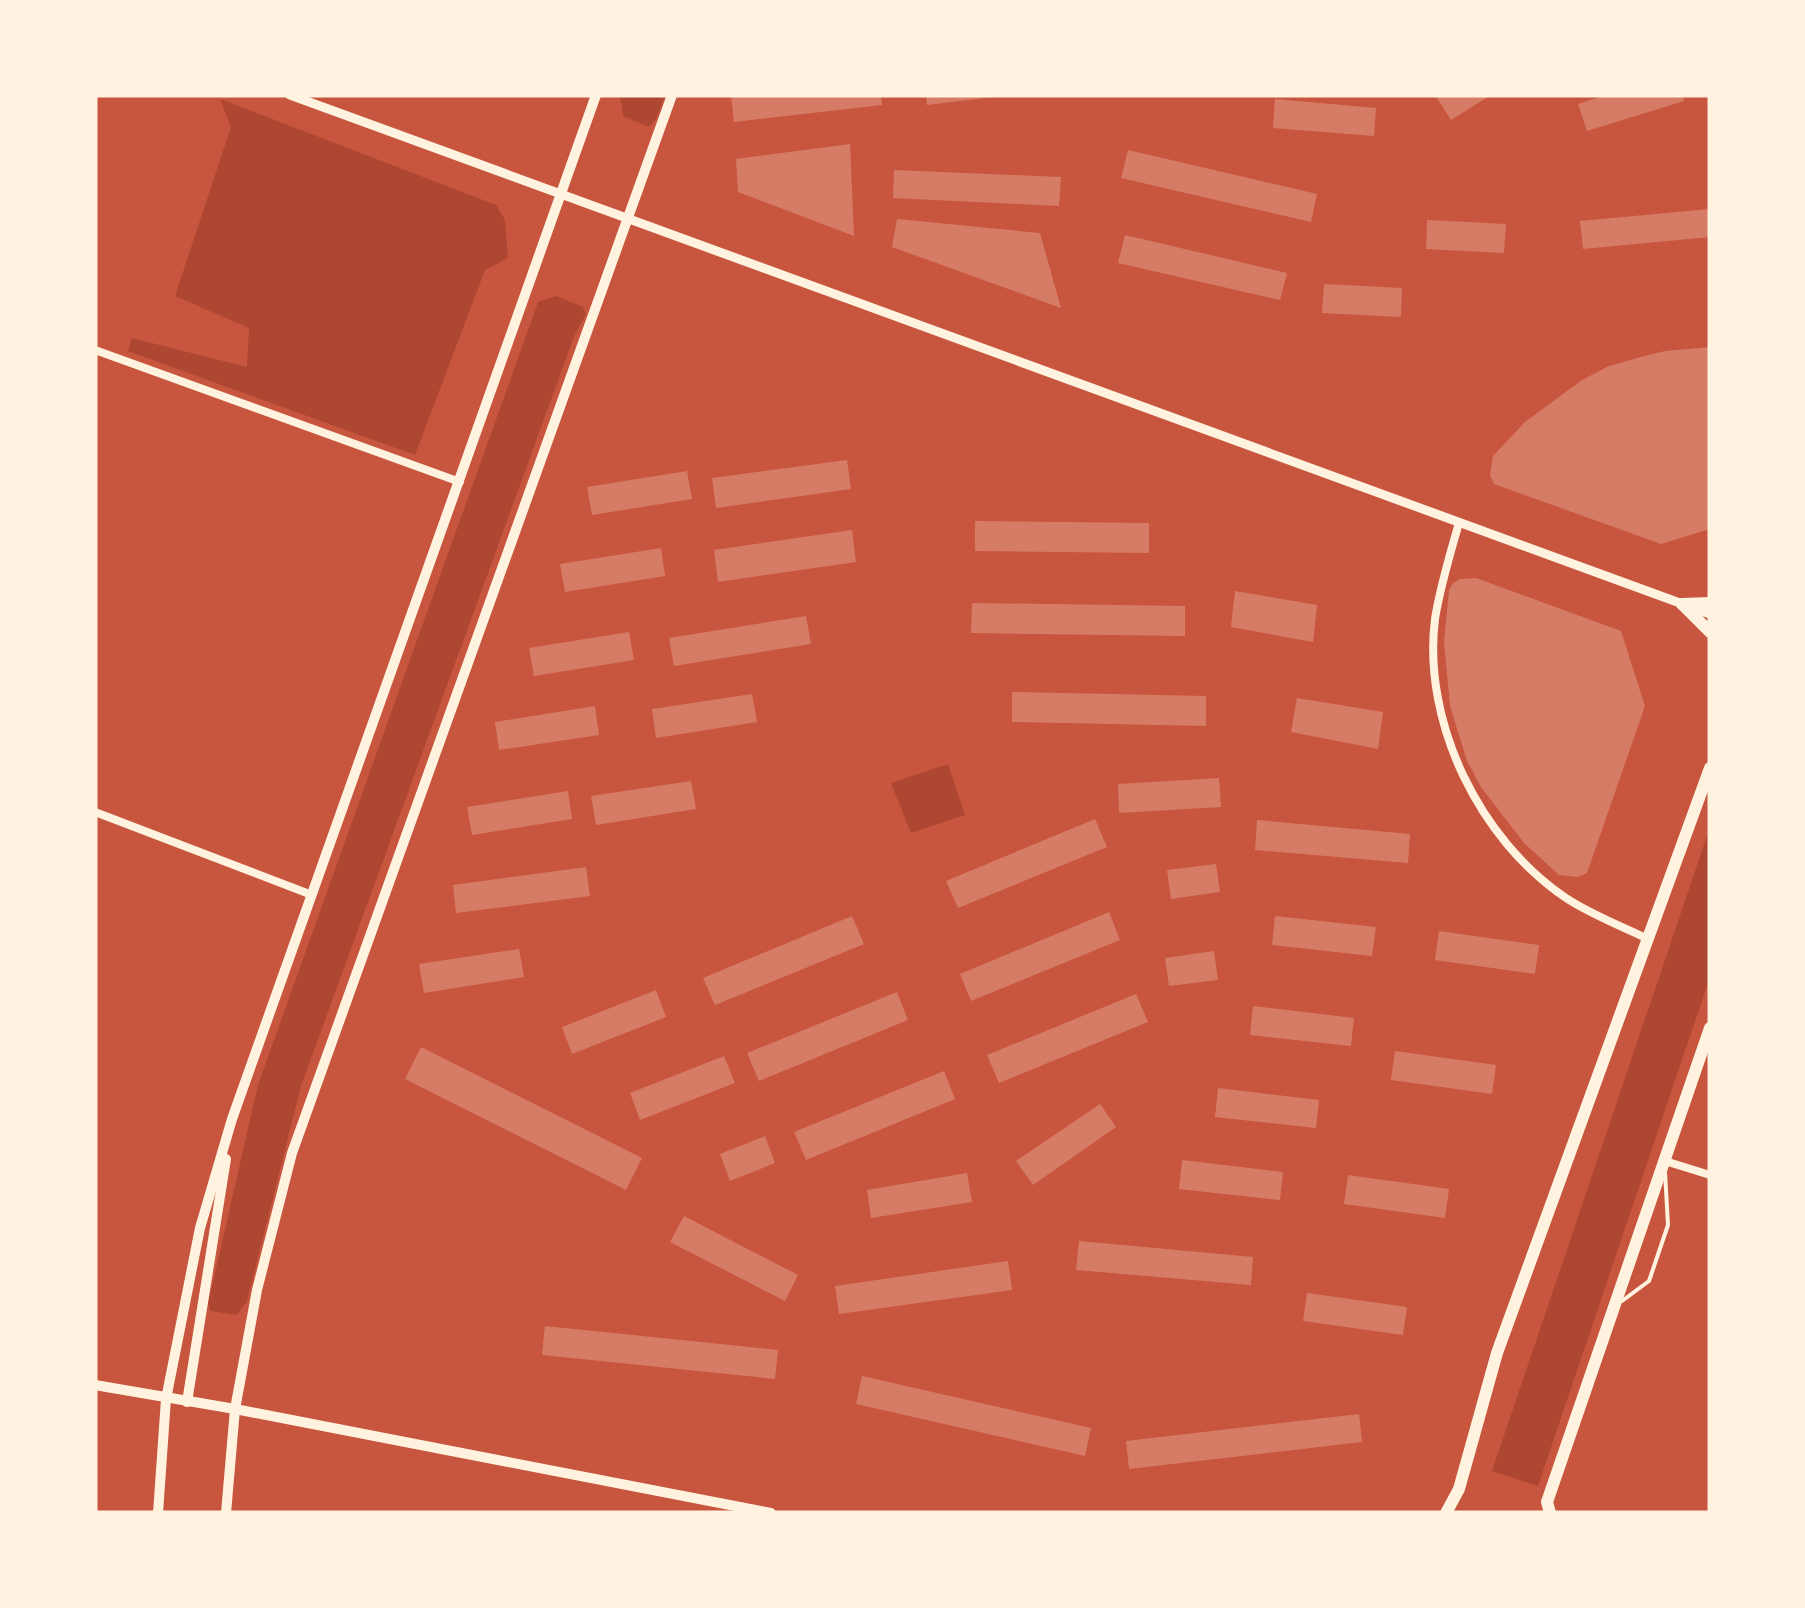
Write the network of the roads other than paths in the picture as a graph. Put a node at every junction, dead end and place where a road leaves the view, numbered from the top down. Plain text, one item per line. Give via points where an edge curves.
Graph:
1 (290, 95) edge
2 (596, 95) edge
3 (672, 95) edge
4 (561, 195) junction
5 (628, 220) junction
6 (95, 350) edge
7 (460, 482) junction
8 (1459, 523) junction
9 (1710, 603) edge
10 (1682, 604) junction
11 (1710, 614) edge
12 (1710, 632) edge
13 (1710, 768) edge
14 (95, 812) edge
15 (312, 895) junction
16 (1648, 939) junction
17 (1710, 1028) edge
18 (1707, 1054) edge
19 (232, 1119) junction
20 (1664, 1161) junction
21 (1710, 1175) edge
22 (1614, 1307) junction
23 (95, 1385) edge
24 (166, 1398) junction
25 (187, 1402) junction
26 (235, 1410) junction
27 (158, 1513) edge
28 (226, 1513) edge
29 (771, 1513) edge
30 (1446, 1513) edge
31 (1550, 1513) edge

1 - 4 street
2 - 4 main road
3 - 5 main road
4 - 5 street
4 - 7 main road
5 - 8 street
5 - 26 main road via 292,1152
6 - 7 street
7 - 15 main road
8 - 10 street
8 - 16 street via 1436,619 1434,657 1437,697 1471,793 1530,869 1567,898
9 - 10 highway
10 - 11 street
10 - 12 highway
13 - 16 highway
14 - 15 street
15 - 19 main road
16 - 30 highway via 1497,1353
17 - 18 highway
18 - 20 highway
19 - 24 main road via 200,1228
19 - 25 main road
20 - 21 street
20 - 22 highway
20 - 22 lane via 1668,1225 1649,1281
22 - 31 highway via 1548,1502
23 - 24 main road
24 - 25 main road
24 - 27 main road
25 - 26 main road
26 - 28 main road
26 - 29 main road

